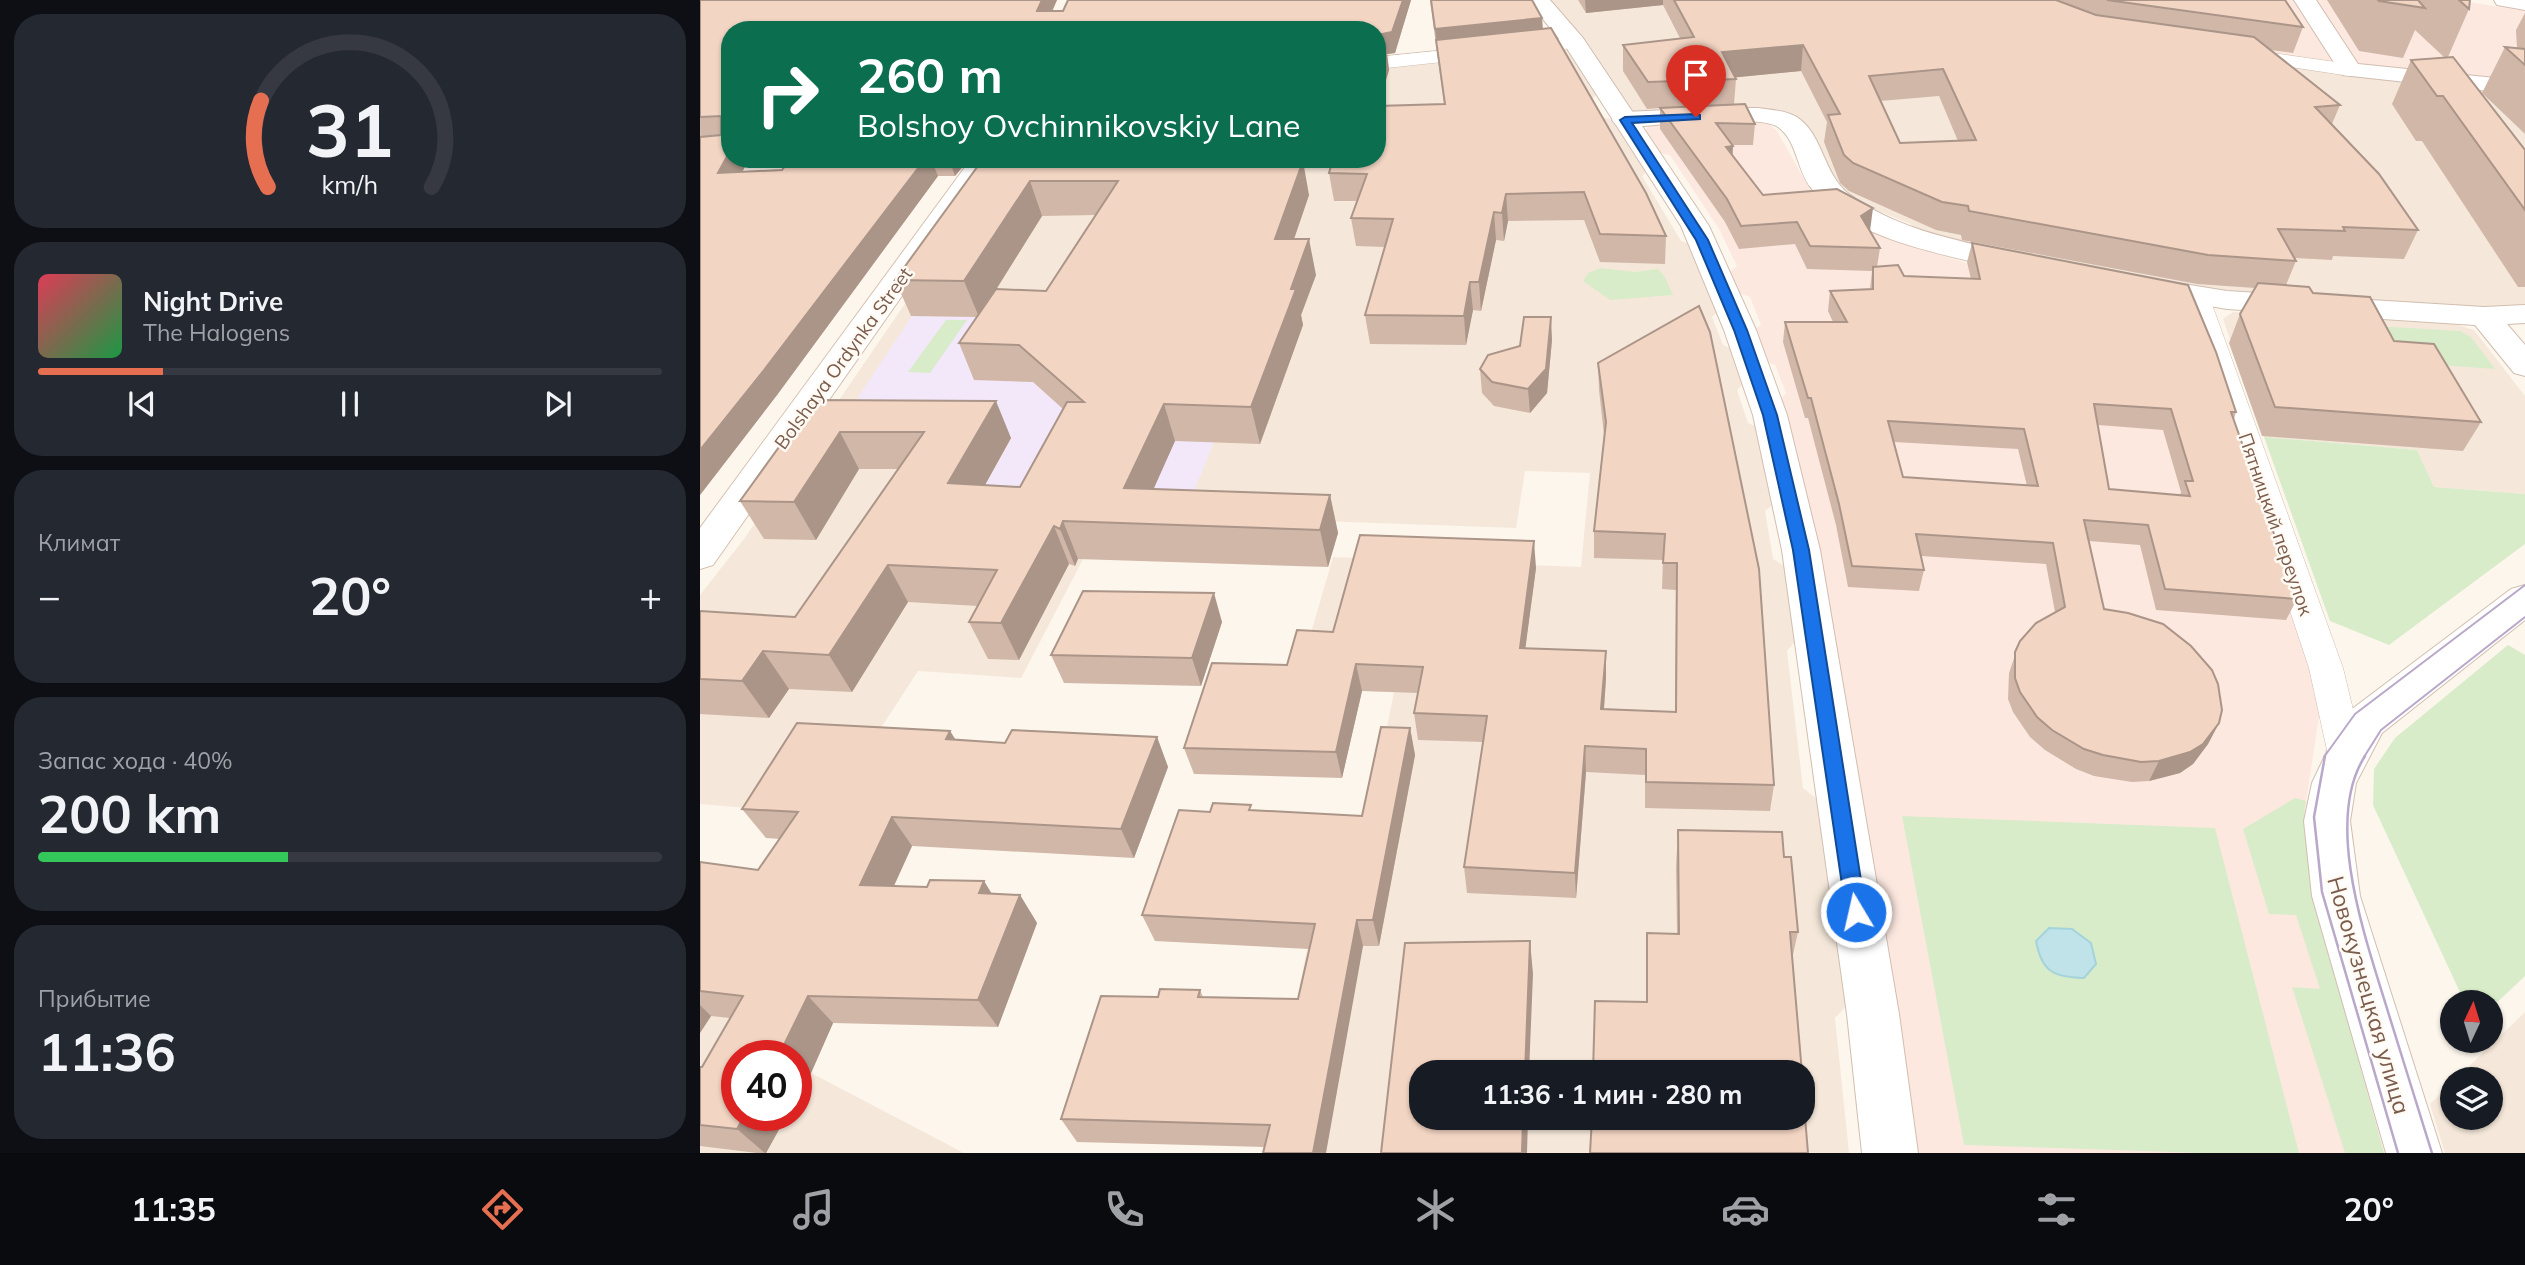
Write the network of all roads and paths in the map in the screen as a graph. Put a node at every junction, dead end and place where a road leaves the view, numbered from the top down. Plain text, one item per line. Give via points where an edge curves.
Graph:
1 (1538, 0) edge
2 (2305, 0) edge
3 (2505, 0) edge
4 (2525, 3) edge
5 (1575, 43) junction
6 (2228, 53) edge
7 (1386, 61) edge
8 (2350, 70) junction
9 (2525, 88) edge
10 (1625, 120) junction
11 (988, 171) edge
12 (2052, 269) edge
13 (2120, 282) edge
14 (2197, 296) junction
15 (2525, 314) edge
16 (2484, 316) junction
17 (2525, 366) edge
18 (700, 556) edge
19 (2525, 598) edge
20 (2346, 755) junction
21 (1890, 1153) edge
22 (2414, 1153) edge

1 - 5 street
2 - 8 street
3 - 4 street
5 - 7 street
5 - 10 street
6 - 8 street
8 - 9 street
10 - 12 street via 1781,118 1793,129 1821,183 1852,208 1928,242
10 - 21 street via 1702,240 1746,346 1776,435 1803,562
11 - 18 street, Bolshaya Ordynka Street
13 - 14 street
14 - 16 street
14 - 20 street, Пятницкий переулок via 2326,668
15 - 16 street
16 - 17 street
19 - 20 street, Новокузнецкая улица via 2367,721
20 - 22 street, Новокузнецкая улица via 2326,821 2336,895

